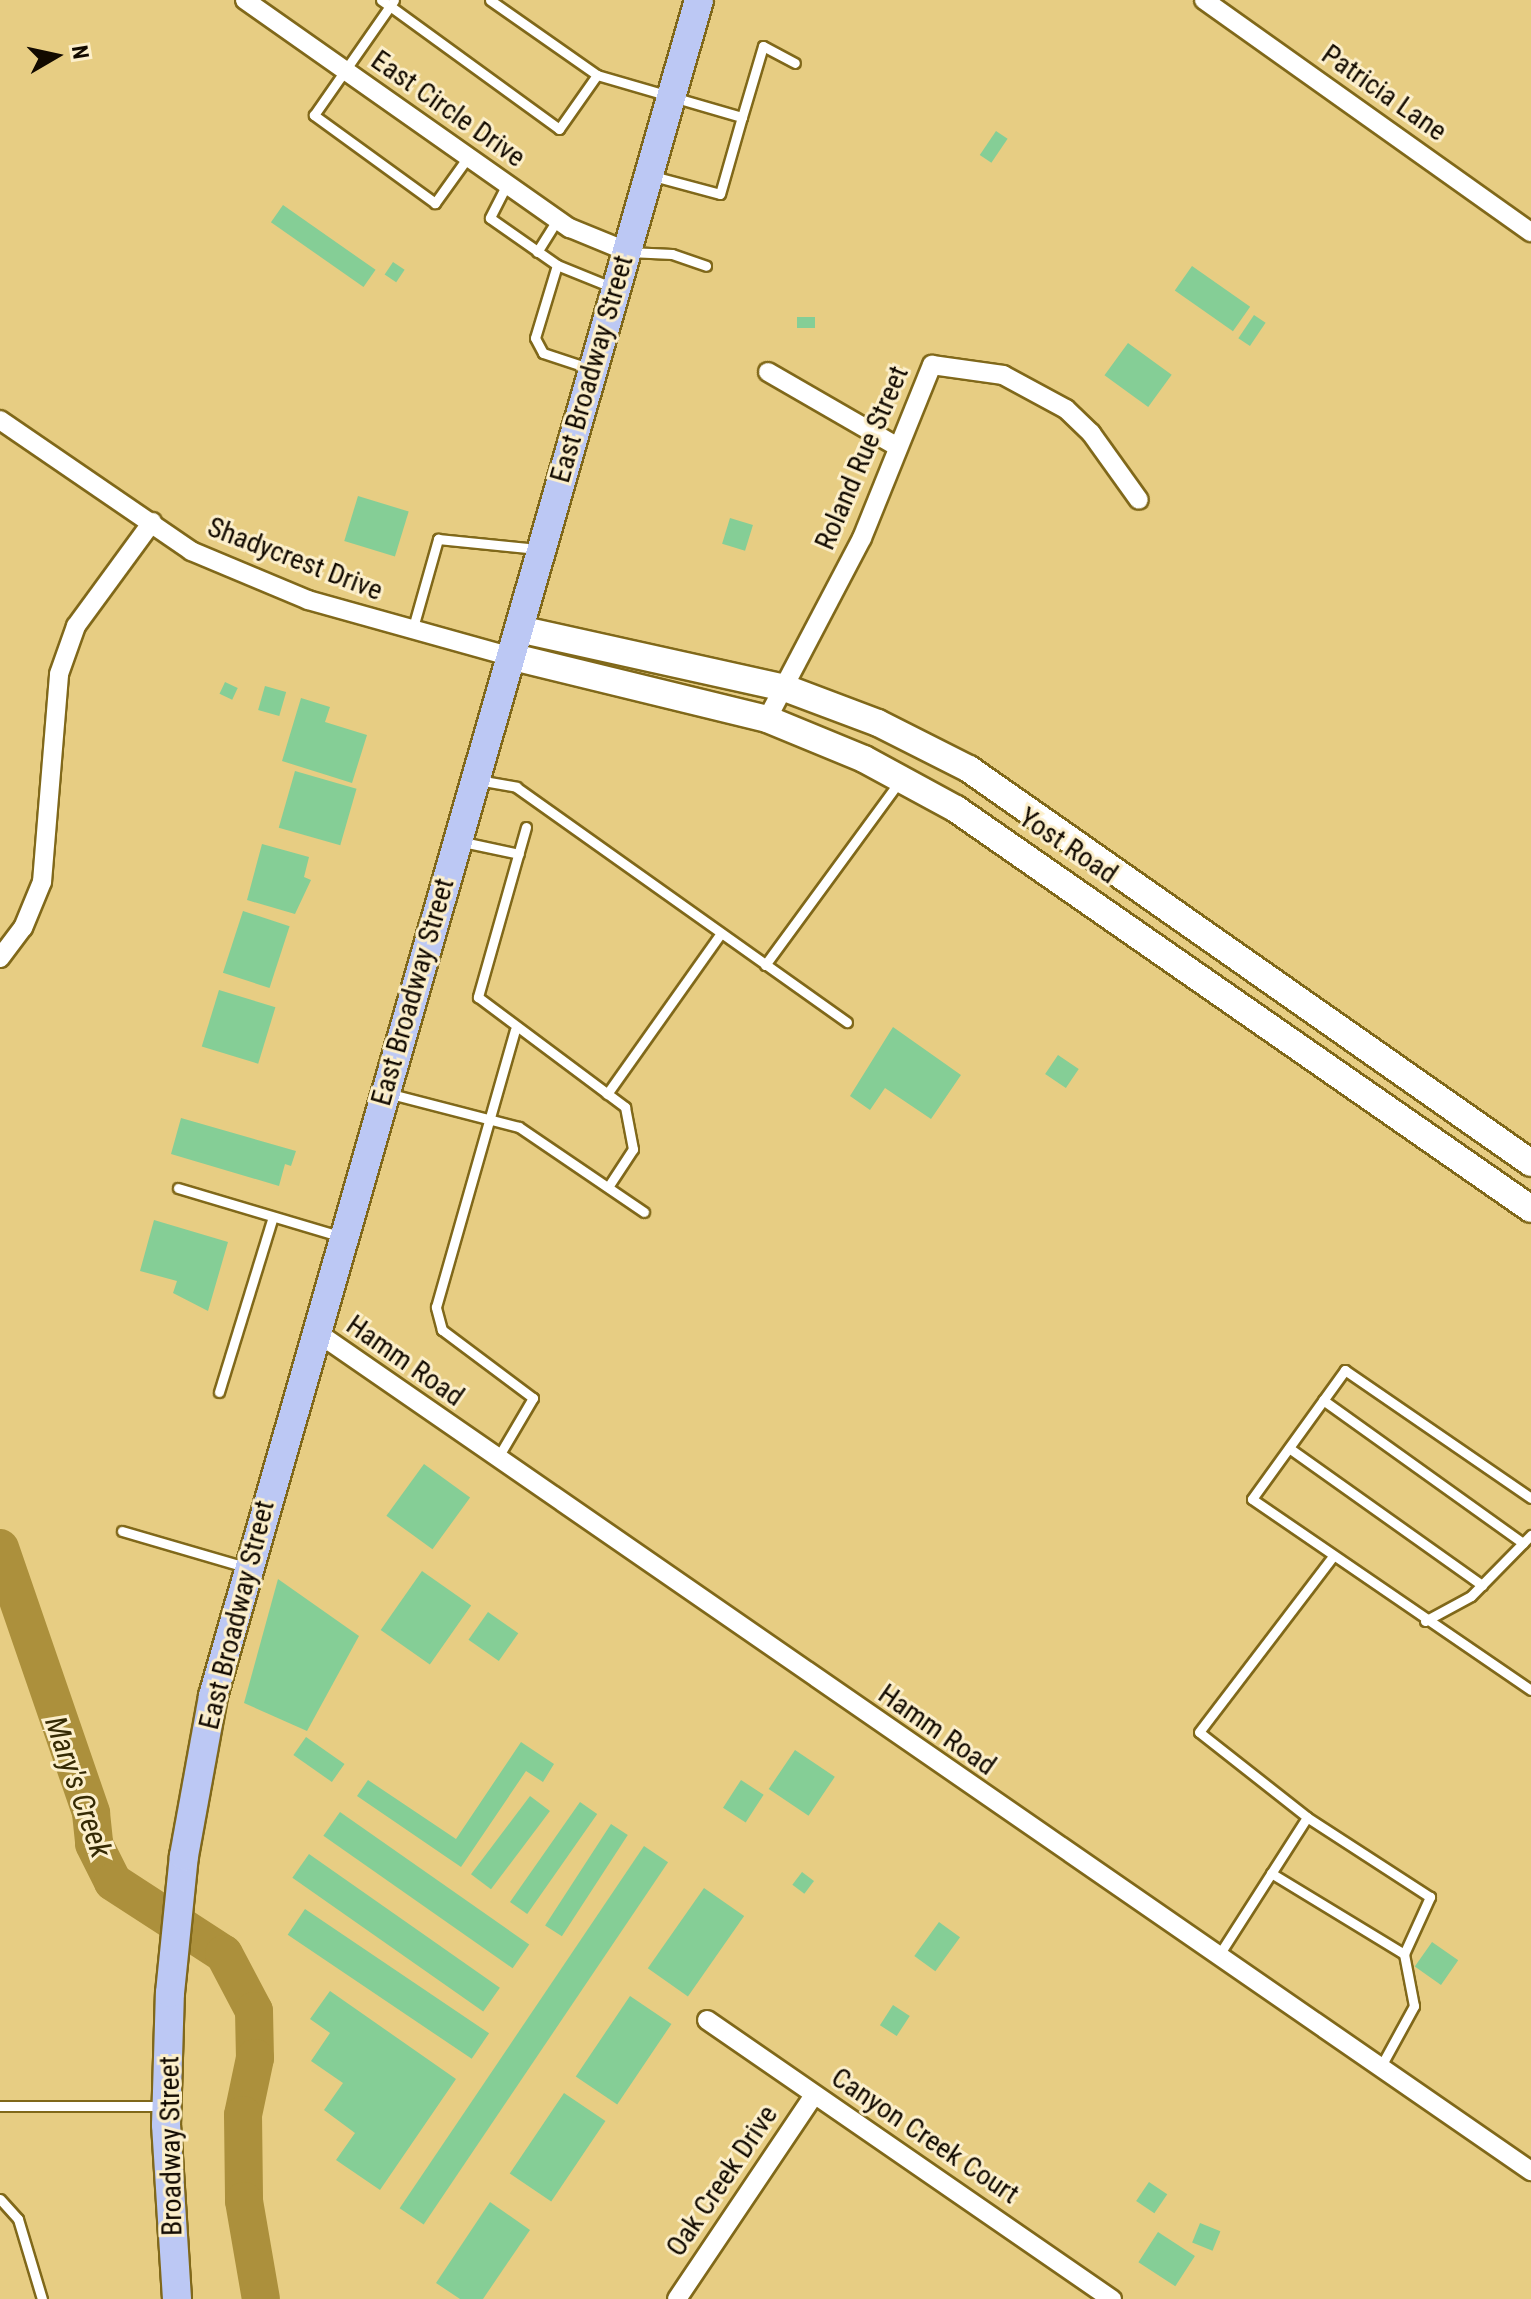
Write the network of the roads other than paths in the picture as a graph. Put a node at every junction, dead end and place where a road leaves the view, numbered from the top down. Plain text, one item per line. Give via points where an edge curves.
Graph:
1 (245, 0) edge
2 (490, 0) edge
3 (699, 0) edge
4 (1204, 0) edge
5 (388, 2) edge
6 (795, 63) dead end
7 (345, 70) junction
8 (597, 75) junction
9 (671, 95) junction
10 (742, 117) junction
11 (468, 157) junction
12 (647, 175) junction
13 (507, 184) junction
14 (557, 220) junction
15 (1531, 232) edge
16 (626, 251) junction
17 (537, 252) junction
18 (557, 265) junction
19 (706, 266) dead end
20 (615, 289) junction
21 (592, 370) junction
22 (768, 372) dead end
23 (0, 420) edge
24 (896, 446) junction
25 (1139, 500) dead end
26 (152, 522) junction
27 (541, 550) junction
28 (519, 629) junction
29 (412, 633) junction
30 (509, 656) junction
31 (785, 688) junction
32 (767, 719) junction
33 (923, 746) junction
34 (474, 779) junction
35 (901, 779) junction
36 (526, 827) dead end
37 (456, 840) junction
38 (519, 854) junction
39 (1199, 931) junction
40 (721, 933) junction
41 (0, 958) edge
42 (1177, 961) junction
43 (765, 965) junction
44 (847, 1022) dead end
45 (515, 1030) junction
46 (384, 1093) junction
47 (607, 1094) junction
48 (489, 1119) junction
49 (1531, 1163) edge
50 (608, 1187) junction
51 (178, 1188) dead end
52 (1508, 1193) junction
53 (1531, 1209) edge
54 (644, 1212) dead end
55 (273, 1217) junction
56 (342, 1237) junction
57 (315, 1331) junction
58 (219, 1392) dead end
59 (1323, 1400) junction
60 (1289, 1448) junction
61 (496, 1460) junction
62 (1531, 1498) edge
63 (122, 1531) dead end
64 (1531, 1535) edge
65 (1523, 1543) junction
66 (1333, 1556) junction
67 (245, 1567) junction
68 (1482, 1585) junction
69 (1425, 1621) junction
70 (1531, 1690) edge
71 (1307, 1817) junction
72 (1271, 1873) junction
73 (1404, 1954) junction
74 (1217, 1958) junction
75 (170, 1993) joint
76 (707, 2020) dead end
77 (1380, 2068) junction
78 (814, 2095) junction
79 (0, 2106) edge
80 (167, 2106) junction
81 (1531, 2171) edge
82 (0, 2199) edge
83 (679, 2298) edge
84 (42, 2299) edge
85 (177, 2299) edge
86 (1112, 2299) edge

1 - 7 street, East Circle Drive
2 - 8 lane
3 - 9 main road, East Broadway Street
4 - 15 street, Patricia Lane
5 - 7 lane
5 - 8 lane via 559,129
6 - 10 lane via 763,46
7 - 11 street, East Circle Drive
7 - 11 lane via 314,115 435,203
8 - 9 lane
9 - 10 lane
9 - 12 main road, East Broadway Street
10 - 12 lane via 720,194
11 - 13 street, East Circle Drive
12 - 16 main road, East Broadway Street
13 - 14 street, East Circle Drive
13 - 17 lane via 490,218
14 - 16 street, East Circle Drive
14 - 17 lane
16 - 19 lane via 672,254
16 - 20 main road, East Broadway Street
17 - 18 lane
18 - 20 lane
18 - 21 lane via 538,347
20 - 21 main road, East Broadway Street
21 - 27 main road, East Broadway Street
22 - 24 street
23 - 26 street, Shadycrest Drive
24 - 25 street, Roland Rue Street via 932,365 1003,375 1066,409 1091,433
24 - 31 street, Roland Rue Street via 862,538
26 - 29 street, Shadycrest Drive via 191,551 261,582
26 - 41 street via 76,626 59,674 42,882 23,928
27 - 28 main road, East Broadway Street
27 - 29 lane via 438,539
28 - 30 main road, East Broadway Street
28 - 31 main road, Yost Road
29 - 30 street, Shadycrest Drive
30 - 32 main road, Yost Road
30 - 34 main road, East Broadway Street
31 - 32 street, Roland Rue Street
31 - 33 main road, Yost Road
32 - 35 main road, Yost Road
33 - 35 main road
33 - 39 main road, Yost Road via 969,769
34 - 37 main road, East Broadway Street
34 - 40 lane via 516,787
35 - 42 main road, Yost Road via 956,809
35 - 43 lane
36 - 38 lane
37 - 38 lane
37 - 46 main road, East Broadway Street
38 - 45 lane via 478,997
39 - 42 main road
39 - 49 main road, Yost Road
40 - 43 lane
40 - 47 lane
42 - 52 main road, Yost Road
43 - 44 lane
45 - 47 lane
45 - 48 lane
46 - 48 lane
46 - 56 main road, East Broadway Street
47 - 50 lane via 625,1107 633,1149
48 - 50 lane via 519,1127
48 - 61 lane via 436,1307 442,1330 533,1398
49 - 52 main road
50 - 54 lane
51 - 55 lane
52 - 53 main road, Yost Road
55 - 56 lane
55 - 58 lane
56 - 57 main road, East Broadway Street
57 - 61 street, Hamm Road
57 - 67 main road, East Broadway Street
59 - 60 lane
59 - 62 lane via 1345,1370
59 - 65 lane
60 - 66 lane via 1252,1499
60 - 68 lane
61 - 74 street, Hamm Road
63 - 67 lane
64 - 65 lane
65 - 68 lane
66 - 69 lane
66 - 71 lane via 1199,1732
67 - 75 main road, East Broadway Street via 184,1856
68 - 69 lane
69 - 70 lane
71 - 72 lane
71 - 73 lane via 1430,1897
72 - 73 lane
72 - 74 lane
73 - 77 lane via 1414,2006
74 - 77 street, Hamm Road
75 - 80 main road, Broadway Street
76 - 78 street, Canyon Creek Court
77 - 81 street, Hamm Road
78 - 83 street, Oak Creek Drive
78 - 86 street, Canyon Creek Court
79 - 80 lane
80 - 85 main road, Broadway Street
82 - 84 lane via 18,2219

